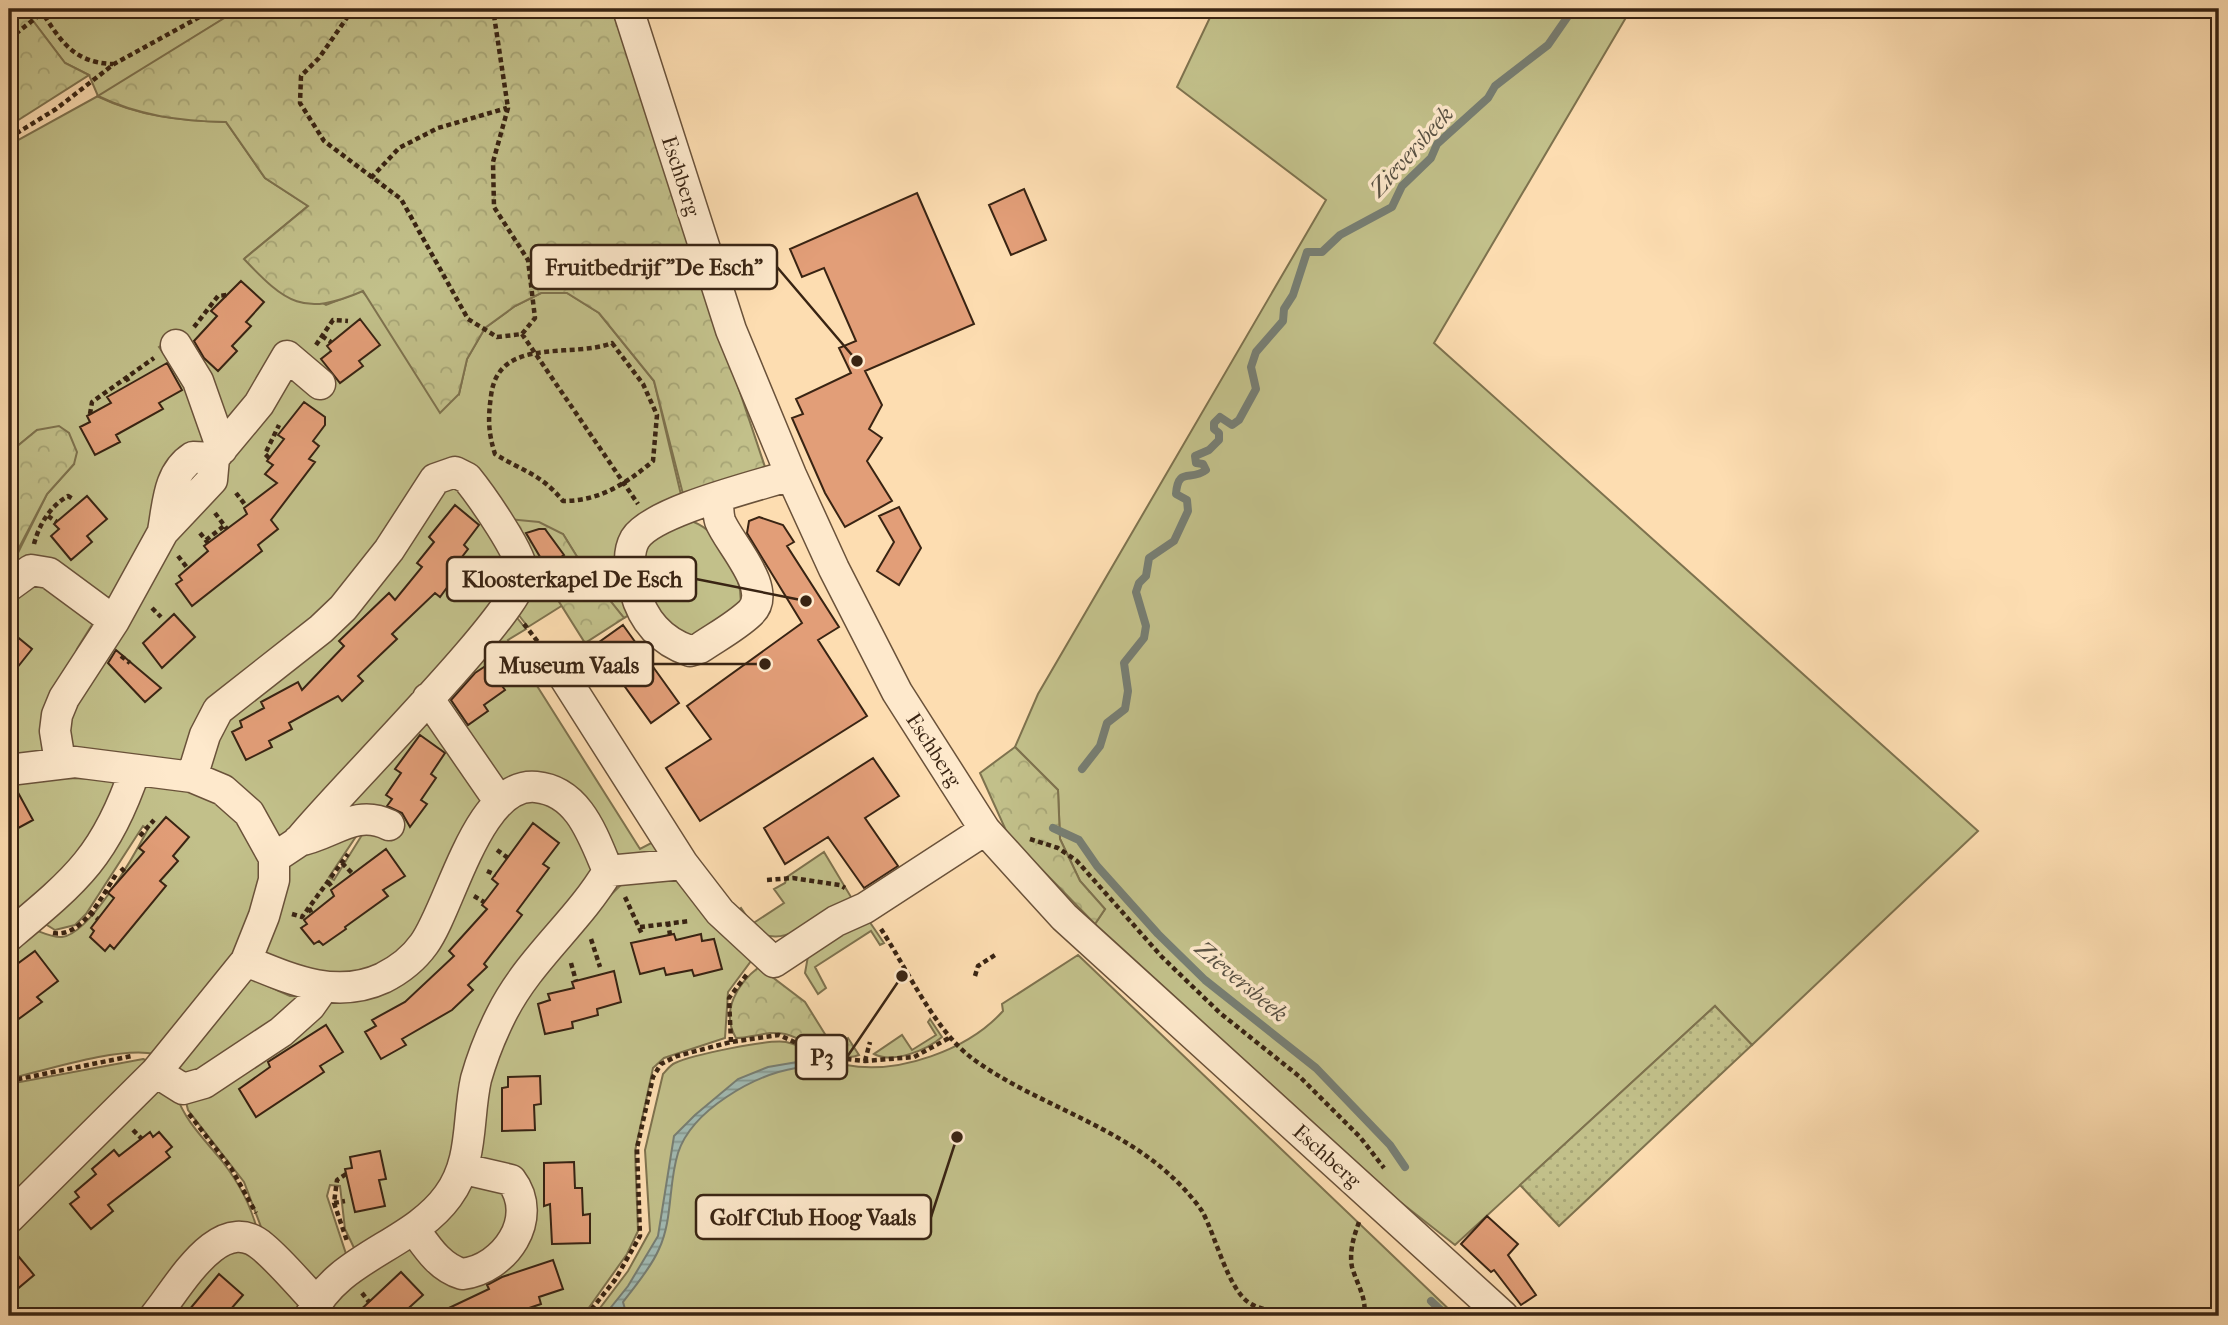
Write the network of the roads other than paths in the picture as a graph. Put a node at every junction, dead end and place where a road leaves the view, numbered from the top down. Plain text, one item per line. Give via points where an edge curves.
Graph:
1 (628, 9) edge
2 (176, 345) dead end
3 (320, 384) dead end
4 (218, 453) junction
5 (791, 475) junction
6 (718, 499) junction
7 (20, 578) edge
8 (114, 621) junction
9 (554, 661) road end
10 (428, 698) junction
11 (60, 762) junction
12 (9, 770) edge
13 (135, 770) junction
14 (192, 777) junction
15 (499, 801) junction
16 (390, 825) dead end
17 (985, 830) junction
18 (286, 850) junction
19 (683, 864) junction
20 (606, 874) junction
21 (9, 936) edge
22 (246, 961) junction
23 (322, 989) junction
24 (160, 1067) junction
25 (464, 1169) junction
26 (9, 1218) edge
27 (414, 1229) junction
28 (313, 1309) edge
29 (155, 1316) edge
30 (1503, 1316) edge

1 - 5 street, Eschberg via 732,330
2 - 4 street via 198,381
3 - 4 street via 287,356 259,404
4 - 8 street via 212,480 163,533
5 - 6 street
5 - 17 street, Eschberg via 897,692
6 - 6 street via 649,523 635,540 629,561 640,610 658,633 690,651 752,611 757,595 756,580 719,518
7 - 8 street via 49,573
8 - 11 street via 57,715 55,745
9 - 19 street
10 - 14 street via 522,584 523,566 467,478 455,472 439,475 343,608 218,710
10 - 15 street
10 - 18 street
11 - 12 street
11 - 13 street
13 - 14 street
13 - 21 street via 118,818 89,863 54,900
14 - 18 street via 223,790 243,805 267,841
15 - 20 street via 531,786 565,797 584,819
15 - 23 street via 416,954 366,984
16 - 18 street via 355,818
17 - 19 street via 774,962 720,912
17 - 30 street, Eschberg via 1064,917 1379,1186
18 - 22 street
19 - 20 street
20 - 25 street via 518,985 501,1015 477,1079
22 - 23 street
22 - 24 street
23 - 24 street via 281,1032 204,1083 183,1089
24 - 26 street
25 - 27 street via 447,1197
25 - 27 street via 511,1180 522,1214 518,1236 490,1261 462,1274 436,1258
27 - 28 street via 334,1282
28 - 29 street via 262,1245 239,1235 219,1241

